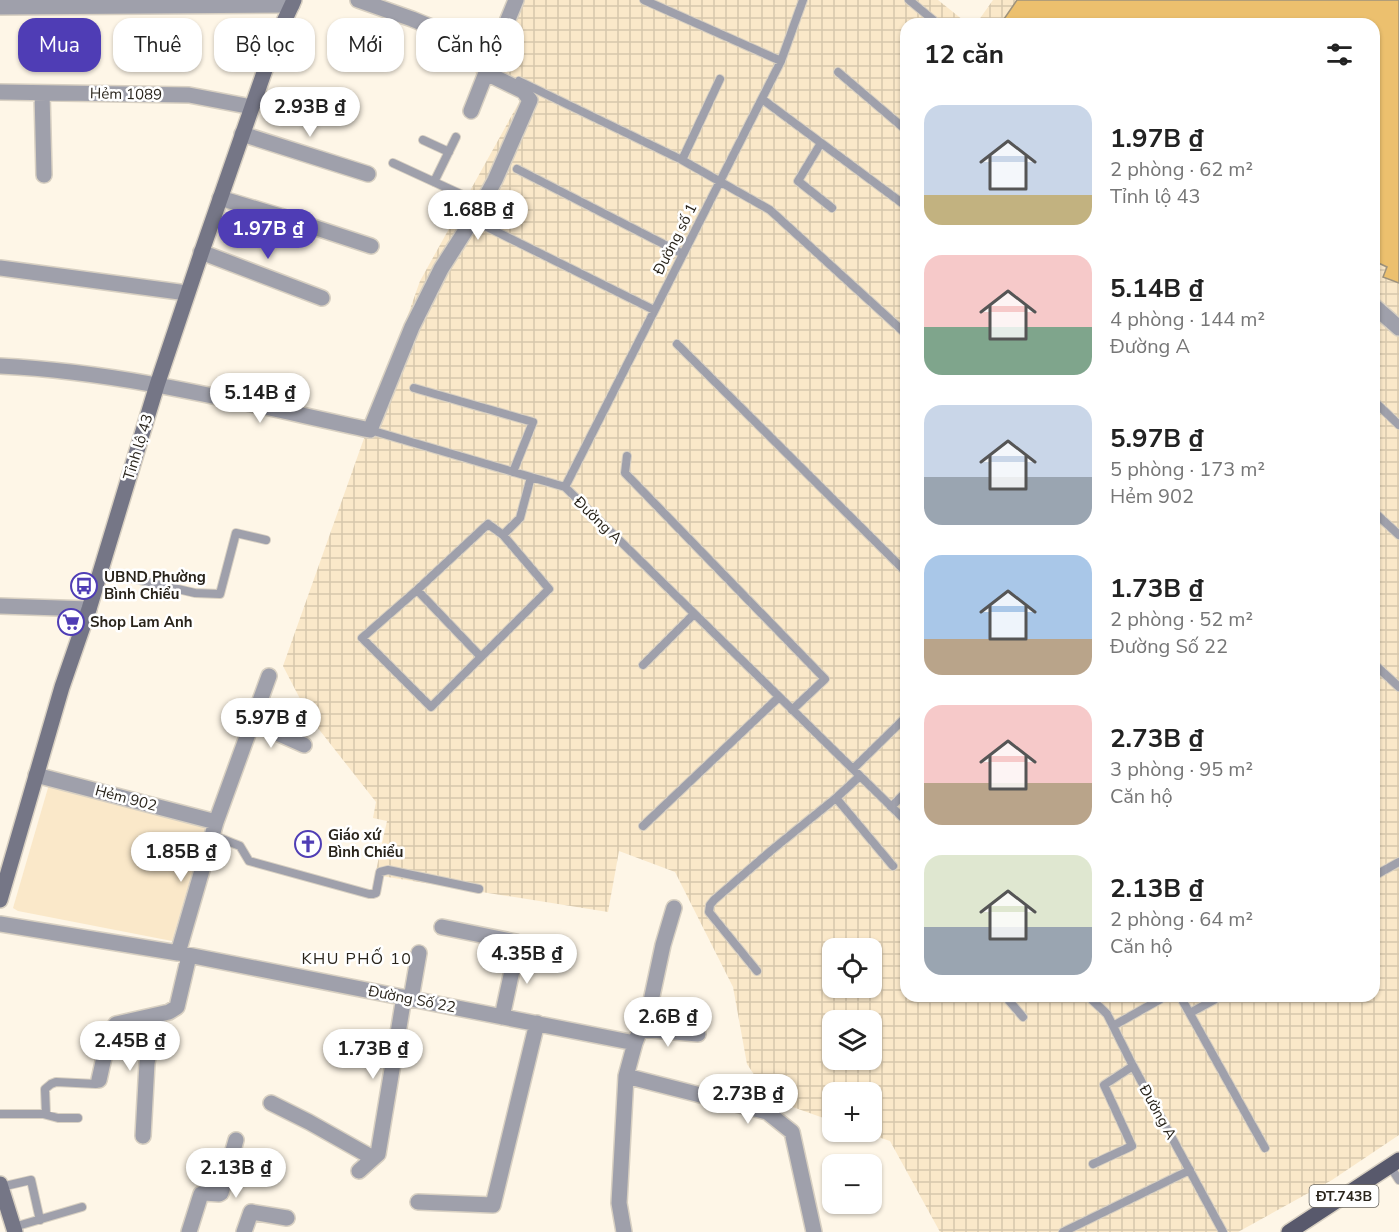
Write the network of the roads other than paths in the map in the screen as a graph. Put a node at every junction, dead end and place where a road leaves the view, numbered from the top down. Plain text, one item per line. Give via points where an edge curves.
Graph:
1 (358, 0) edge
2 (516, 0) edge
3 (644, 0) edge
4 (803, 0) edge
5 (909, 0) edge
6 (293, 3) edge
7 (0, 7) edge
8 (509, 18) edge
9 (931, 18) edge
10 (416, 21) edge
11 (781, 61) junction
12 (838, 72) dead end
13 (493, 73) junction
14 (720, 79) dead end
15 (0, 92) edge
16 (42, 93) junction
17 (762, 99) junction
18 (252, 107) junction
19 (471, 111) dead end
20 (900, 125) edge
21 (242, 134) junction
22 (456, 137) dead end
23 (423, 140) dead end
24 (821, 143) junction
25 (449, 152) junction
26 (682, 160) junction
27 (393, 163) dead end
28 (517, 169) dead end
29 (368, 174) dead end
30 (44, 175) dead end
31 (720, 181) junction
32 (434, 182) junction
33 (220, 198) junction
34 (900, 202) edge
35 (482, 204) junction
36 (832, 208) dead end
37 (483, 225) dead end
38 (371, 246) dead end
39 (201, 252) junction
40 (683, 254) junction
41 (0, 268) edge
42 (188, 293) junction
43 (322, 298) dead end
44 (654, 310) junction
45 (1380, 311) edge
46 (1399, 328) edge
47 (900, 329) edge
48 (677, 344) dead end
49 (0, 366) edge
50 (157, 385) junction
51 (414, 388) dead end
52 (1380, 407) edge
53 (1399, 425) edge
54 (370, 430) junction
55 (627, 456) dead end
56 (513, 472) junction
57 (531, 477) junction
58 (565, 487) junction
59 (1380, 518) edge
60 (503, 535) junction
61 (1399, 535) edge
62 (266, 540) dead end
63 (900, 566) edge
64 (100, 571) junction
65 (417, 590) junction
66 (0, 606) edge
67 (89, 609) junction
68 (694, 614) junction
69 (481, 657) junction
70 (643, 665) dead end
71 (1380, 670) edge
72 (269, 676) dead end
73 (1399, 687) edge
74 (779, 697) junction
75 (792, 710) junction
76 (252, 722) junction
77 (900, 723) edge
78 (304, 745) dead end
79 (853, 770) junction
80 (36, 775) junction
81 (860, 776) junction
82 (836, 798) junction
83 (900, 798) edge
84 (891, 807) junction
85 (900, 815) edge
86 (643, 826) dead end
87 (214, 828) junction
88 (1399, 862) edge
89 (893, 866) dead end
90 (1380, 873) edge
91 (480, 889) dead end
92 (0, 900) edge
93 (674, 908) dead end
94 (0, 924) edge
95 (442, 927) dead end
96 (419, 952) dead end
97 (183, 955) junction
98 (757, 971) dead end
99 (407, 998) junction
100 (1010, 1002) edge
101 (1094, 1002) edge
102 (1155, 1002) edge
103 (1184, 1002) edge
104 (1210, 1002) edge
105 (1190, 1013) junction
106 (159, 1015) junction
107 (502, 1017) junction
108 (1023, 1017) dead end
109 (537, 1023) junction
110 (1113, 1026) junction
111 (698, 1034) dead end
112 (638, 1036) junction
113 (1133, 1066) junction
114 (626, 1076) junction
115 (99, 1080) joint
116 (271, 1103) dead end
117 (0, 1114) edge
118 (45, 1114) junction
119 (78, 1118) dead end
120 (143, 1136) dead end
121 (236, 1140) dead end
122 (1265, 1148) dead end
123 (373, 1158) junction
124 (1394, 1163) edge
125 (1093, 1164) dead end
126 (1190, 1170) junction
127 (359, 1171) dead end
128 (1399, 1180) edge
129 (0, 1185) edge
130 (418, 1202) dead end
131 (82, 1207) dead end
132 (287, 1218) dead end
133 (40, 1220) junction
134 (15, 1230) edge
135 (189, 1232) edge
136 (244, 1232) edge
137 (624, 1232) edge
138 (814, 1232) edge
139 (1063, 1232) edge
140 (1223, 1232) edge
141 (1289, 1232) edge

1 - 10 street
2 - 8 street
3 - 11 lane
4 - 11 lane, Đường số 1
5 - 9 lane
6 - 7 street
6 - 18 main road, Tỉnh lộ 43
11 - 17 lane, Đường số 1
12 - 20 lane
13 - 19 street
13 - 26 lane
13 - 35 street via 523,91 530,100
14 - 26 lane
15 - 16 street, Hẻm 1089
16 - 18 street, Hẻm 1089 via 189,95
16 - 30 street
17 - 24 lane
17 - 31 lane, Đường số 1
18 - 21 main road, Tỉnh lộ 43
21 - 29 street
21 - 33 main road, Tỉnh lộ 43
22 - 25 lane
23 - 25 lane
24 - 34 lane
24 - 36 lane via 798,181
25 - 32 lane
26 - 31 lane
27 - 32 lane
28 - 40 lane
31 - 40 lane, Đường số 1
31 - 47 lane via 770,210
32 - 35 lane
33 - 38 street
33 - 39 main road, Tỉnh lộ 43
35 - 54 street via 441,269 412,327
37 - 44 lane
39 - 42 main road, Tỉnh lộ 43
39 - 43 street
40 - 44 lane, Đường số 1
41 - 42 street
42 - 50 main road, Tỉnh lộ 43
44 - 58 lane, Đường số 1
45 - 46 street
48 - 63 lane
49 - 50 street, Đường A via 45,368
50 - 54 street, Đường A
50 - 64 main road, Tỉnh lộ 43
51 - 56 lane via 533,422
52 - 53 lane
54 - 56 lane, Đường A
55 - 75 lane via 625,473 825,679
56 - 57 lane, Đường A
57 - 58 lane, Đường A
57 - 60 lane via 520,518
58 - 68 lane, Đường A
59 - 61 lane
60 - 65 lane via 488,524
60 - 69 lane via 549,589
62 - 64 lane via 236,533 220,594 195,593
64 - 67 main road, Tỉnh lộ 43
65 - 69 lane
65 - 69 lane via 362,638 431,707
66 - 67 street
67 - 80 main road, Tỉnh lộ 43
68 - 70 lane
68 - 74 lane, Đường A
71 - 73 lane
72 - 76 street
74 - 75 lane, Đường A
74 - 86 lane
75 - 79 lane, Đường A
76 - 78 street
76 - 87 street
77 - 79 lane
79 - 81 lane, Đường A
80 - 87 street, Hẻm 902
80 - 92 main road, Tỉnh lộ 43
81 - 82 lane
81 - 84 lane, Đường A
82 - 89 lane
82 - 98 lane via 710,905 709,912
83 - 84 lane
84 - 85 lane, Đường A
87 - 91 lane via 240,846 249,861 369,894 376,893 380,872 388,870
87 - 97 street
88 - 90 lane
93 - 112 street via 651,1001
94 - 97 street, Đường Số 22
95 - 107 street via 518,943
96 - 99 street
97 - 99 street, Đường Số 22
97 - 106 street via 177,1007
99 - 107 street, Đường Số 22
99 - 123 street via 378,1154
100 - 108 lane
101 - 110 lane, Đường A
102 - 110 lane
103 - 105 lane
104 - 105 lane
105 - 122 lane
106 - 115 street via 114,1027
106 - 120 street via 147,1063
107 - 109 street, Đường Số 22
109 - 112 street, Đường Số 22
109 - 130 street via 493,1205
110 - 113 lane, Đường A
111 - 112 street, Đường Số 22
112 - 114 street
113 - 125 lane via 1104,1085 1132,1146
113 - 126 lane, Đường A
114 - 137 street via 619,1203
114 - 138 street via 767,1112 792,1132
115 - 118 lane via 96,1084 51,1084 45,1089
116 - 123 street
117 - 118 lane
118 - 119 lane
121 - 135 street via 221,1193 201,1194
123 - 127 street
124 - 128 lane
124 - 141 main road, ĐT.743B
126 - 139 lane
126 - 140 lane, Đường A
129 - 133 lane via 31,1180
129 - 134 main road
131 - 133 lane
132 - 136 street via 251,1212
133 - 134 lane

